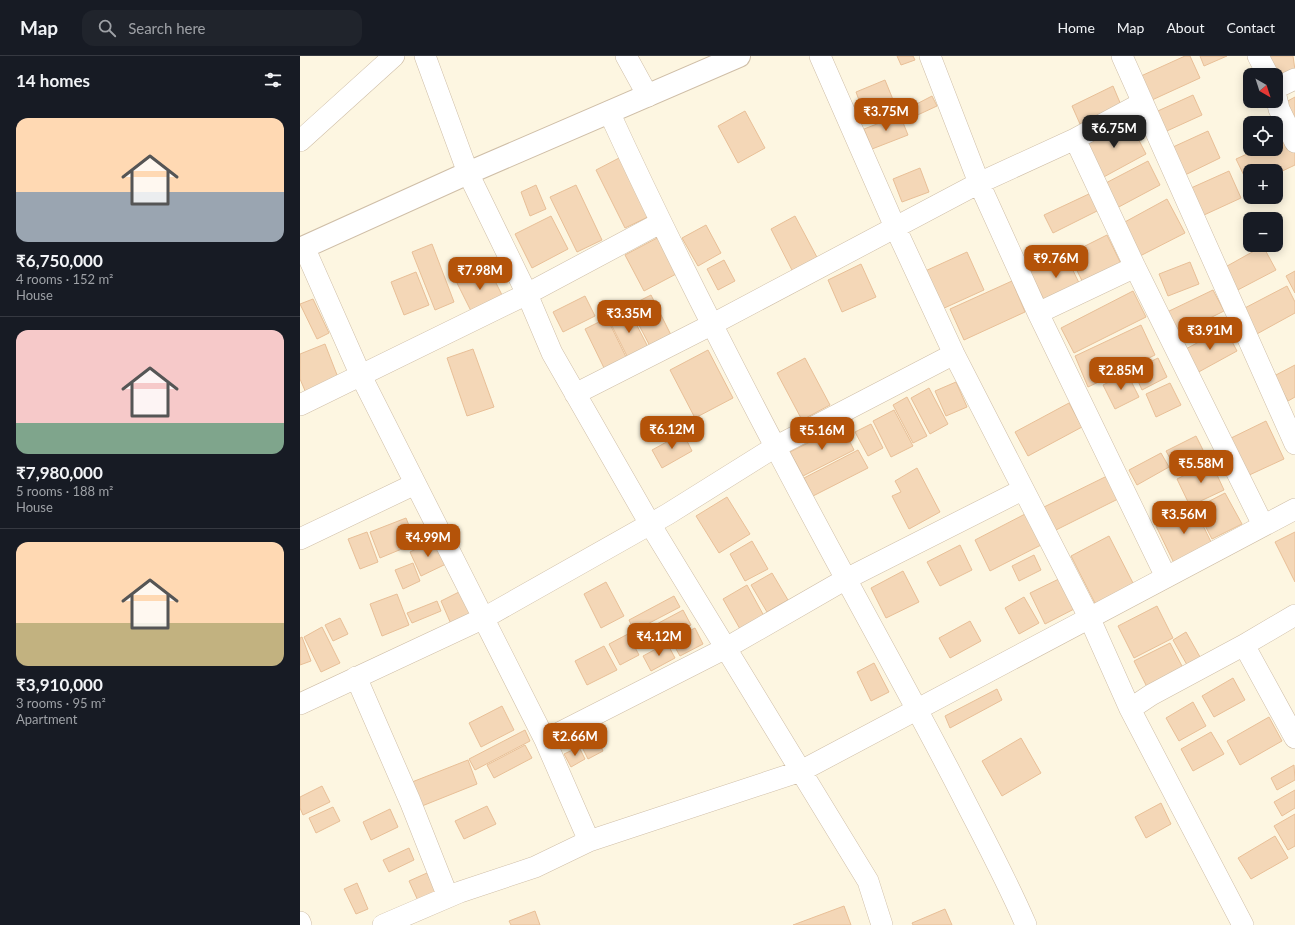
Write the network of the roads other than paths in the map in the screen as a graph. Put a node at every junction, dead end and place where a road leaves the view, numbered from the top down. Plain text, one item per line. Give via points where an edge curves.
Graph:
1 (394, 56) edge
2 (626, 56) edge
3 (739, 56) edge
4 (820, 56) edge
5 (930, 56) edge
6 (1122, 56) edge
7 (1258, 56) edge
8 (428, 57) edge
9 (1264, 68) edge
10 (1295, 79) edge
11 (1283, 85) edge
12 (648, 96) junction
13 (1142, 103) junction
14 (1279, 108) edge
15 (609, 112) junction
16 (1075, 138) junction
17 (300, 141) edge
18 (1295, 142) edge
19 (468, 173) junction
20 (979, 183) junction
21 (660, 223) junction
22 (895, 227) junction
23 (302, 248) edge
24 (1134, 267) junction
25 (527, 294) junction
26 (1038, 313) junction
27 (711, 324) junction
28 (954, 354) junction
29 (361, 376) junction
30 (575, 394) junction
31 (300, 405) edge
32 (1295, 444) edge
33 (775, 447) junction
34 (415, 484) junction
35 (1022, 490) junction
36 (1295, 509) edge
37 (650, 524) junction
38 (1263, 525) junction
39 (300, 539) edge
40 (1166, 577) junction
41 (846, 580) junction
42 (1295, 615) edge
43 (1089, 617) junction
44 (484, 618) junction
45 (1244, 645) junction
46 (726, 648) junction
47 (356, 677) junction
48 (300, 704) edge
49 (1130, 709) junction
50 (918, 710) junction
51 (1295, 738) edge
52 (545, 740) junction
53 (801, 771) junction
54 (589, 841) junction
55 (448, 897) junction
56 (394, 923) edge
57 (882, 925) edge
58 (1026, 925) edge
59 (1243, 925) edge

1 - 17 street
2 - 12 street
3 - 12 street
4 - 22 street
5 - 20 street
6 - 13 street
7 - 9 street
8 - 19 street
10 - 11 street
12 - 15 street
13 - 16 street
13 - 32 street
14 - 18 street
15 - 19 street
15 - 21 street
16 - 20 street
16 - 24 street
19 - 23 street
19 - 25 street
20 - 22 street
20 - 26 street
21 - 25 street
21 - 27 street
22 - 27 street
22 - 28 street
23 - 29 street
24 - 26 street
24 - 38 street
25 - 29 street
25 - 30 street via 552,353
26 - 40 street
27 - 30 street
27 - 33 street
28 - 33 street
28 - 35 street
29 - 31 street
29 - 34 street
30 - 37 street
33 - 37 street
33 - 41 street
34 - 39 street
34 - 44 street
35 - 41 street
35 - 43 street
36 - 38 street
37 - 44 street
37 - 46 street
38 - 40 street
40 - 43 street
41 - 46 street
41 - 50 street
42 - 45 street
43 - 49 street
43 - 50 street
44 - 47 street
44 - 52 street
45 - 49 street
45 - 51 street
46 - 52 street
46 - 53 street
47 - 48 street
47 - 55 street
49 - 59 street
50 - 53 street
50 - 58 street via 1009,886
52 - 54 street
53 - 54 street
53 - 57 street via 868,881
54 - 55 street via 535,867
55 - 56 street

